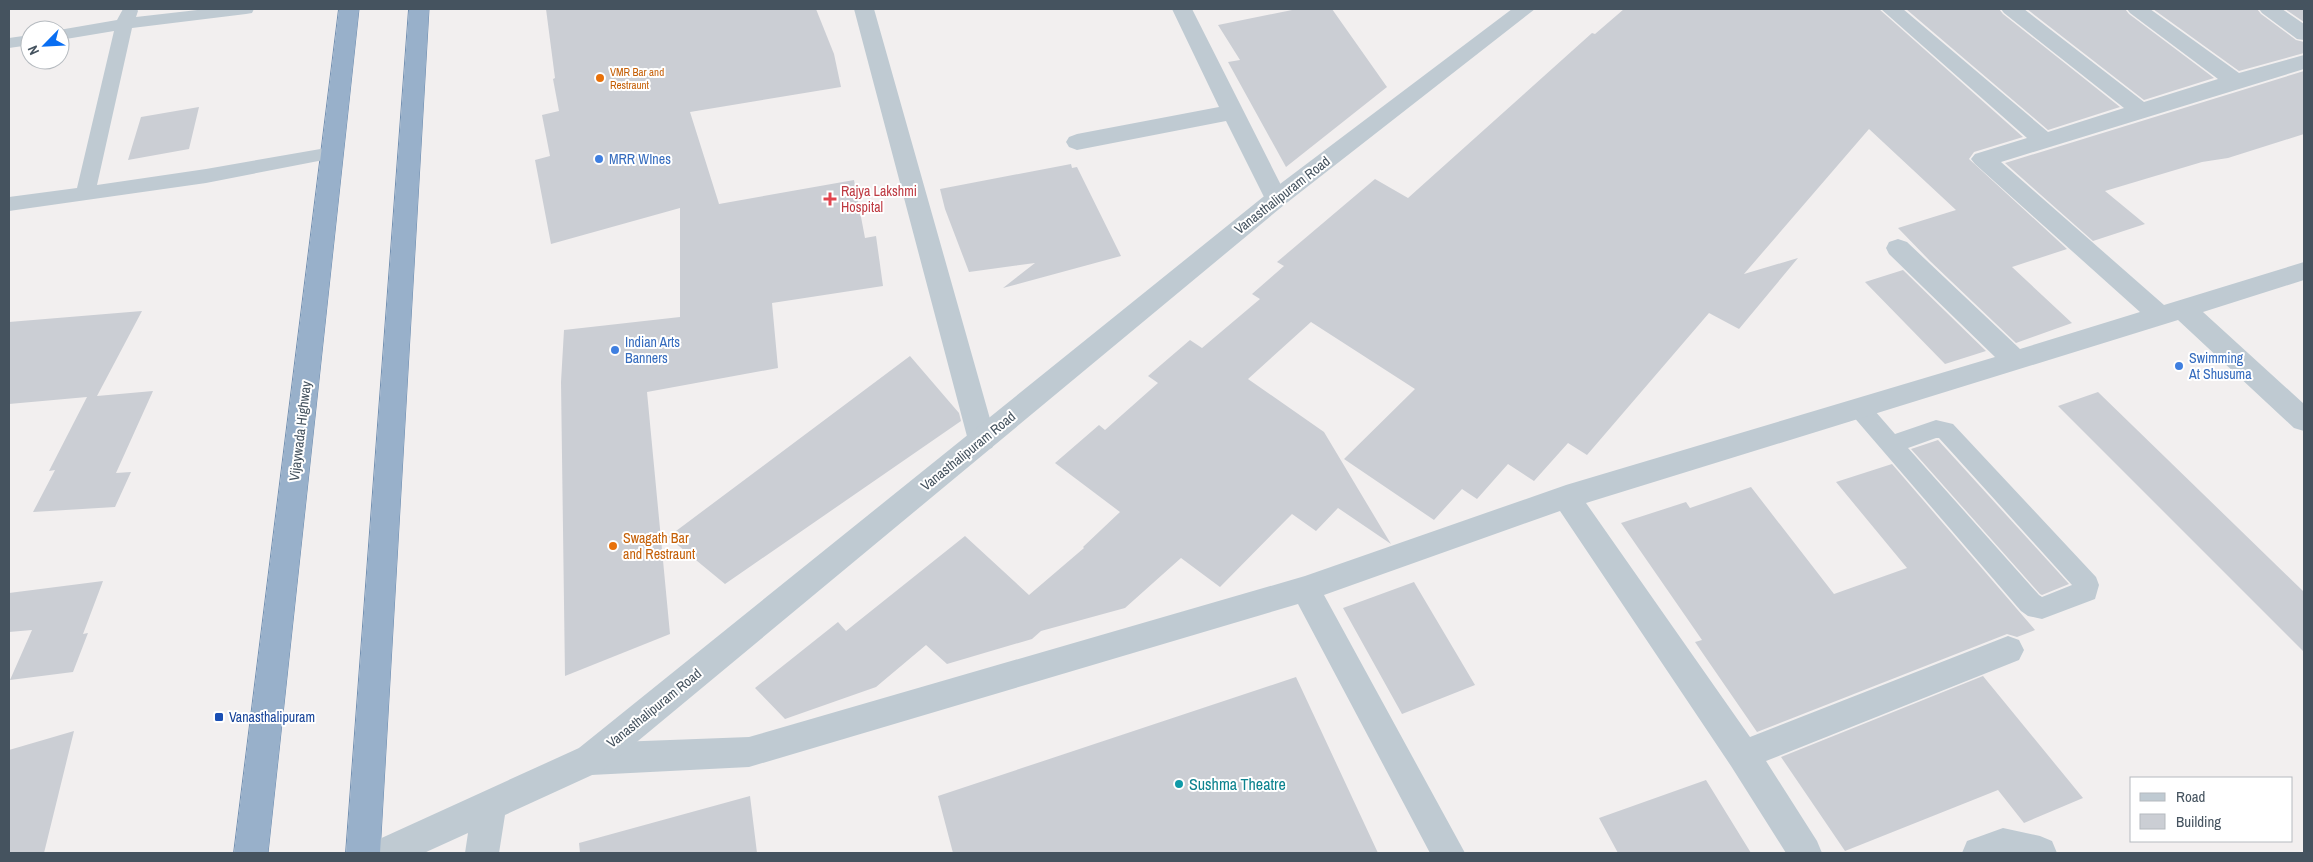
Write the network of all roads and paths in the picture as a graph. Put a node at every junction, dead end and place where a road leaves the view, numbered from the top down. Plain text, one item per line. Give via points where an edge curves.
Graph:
1 (246, 9) edge
2 (349, 9) edge
3 (419, 9) edge
4 (864, 9) edge
5 (1182, 9) edge
6 (1525, 9) edge
7 (1891, 9) edge
8 (2012, 9) edge
9 (2137, 9) edge
10 (2269, 9) edge
11 (127, 16) edge
12 (70, 32) edge
13 (2304, 34) edge
14 (2304, 62) edge
15 (2235, 81) junction
16 (2140, 110) junction
17 (1233, 112) junction
18 (2044, 141) junction
19 (1077, 142) dead end
20 (332, 153) junction
21 (85, 192) junction
22 (1276, 199) junction
23 (9, 204) edge
24 (1898, 248) dead end
25 (2304, 271) edge
26 (2171, 311) junction
27 (2015, 360) junction
28 (1860, 409) junction
29 (2304, 420) edge
30 (982, 440) junction
31 (1891, 445) junction
32 (1566, 497) junction
33 (1305, 589) junction
34 (2008, 650) dead end
35 (1743, 755) junction
36 (591, 759) junction
37 (490, 806) junction
38 (251, 853) edge
39 (362, 853) edge
40 (387, 853) edge
41 (482, 853) edge
42 (1448, 853) edge
43 (1805, 853) edge
44 (1979, 853) edge
45 (2040, 853) edge

1 - 11 lane
2 - 20 highway, Vijaywada Highway
3 - 39 highway
4 - 30 street
5 - 17 street
6 - 22 street, Vanasthalipuram Road
7 - 18 street
8 - 16 street
9 - 15 street
10 - 13 street
11 - 12 lane
11 - 21 lane
14 - 15 street
15 - 16 street
16 - 18 street
17 - 19 street
17 - 22 street
18 - 26 street via 1983,159
20 - 21 lane via 206,176
20 - 38 highway, Vijaywada Highway
21 - 23 lane
22 - 30 street, Vanasthalipuram Road
24 - 27 street
25 - 26 street
26 - 27 street
26 - 29 street
27 - 28 street
28 - 31 lane
28 - 32 street
30 - 36 street, Vanasthalipuram Road
31 - 31 lane via 2030,603 2042,608 2086,591 2088,585 1945,430 1936,429
32 - 33 street
32 - 35 street
33 - 36 street via 749,752
33 - 42 street
34 - 35 street
35 - 43 street
36 - 37 street, Vanasthalipuram Road
37 - 40 street, Vanasthalipuram Road
37 - 41 street
44 - 45 street via 2002,845

